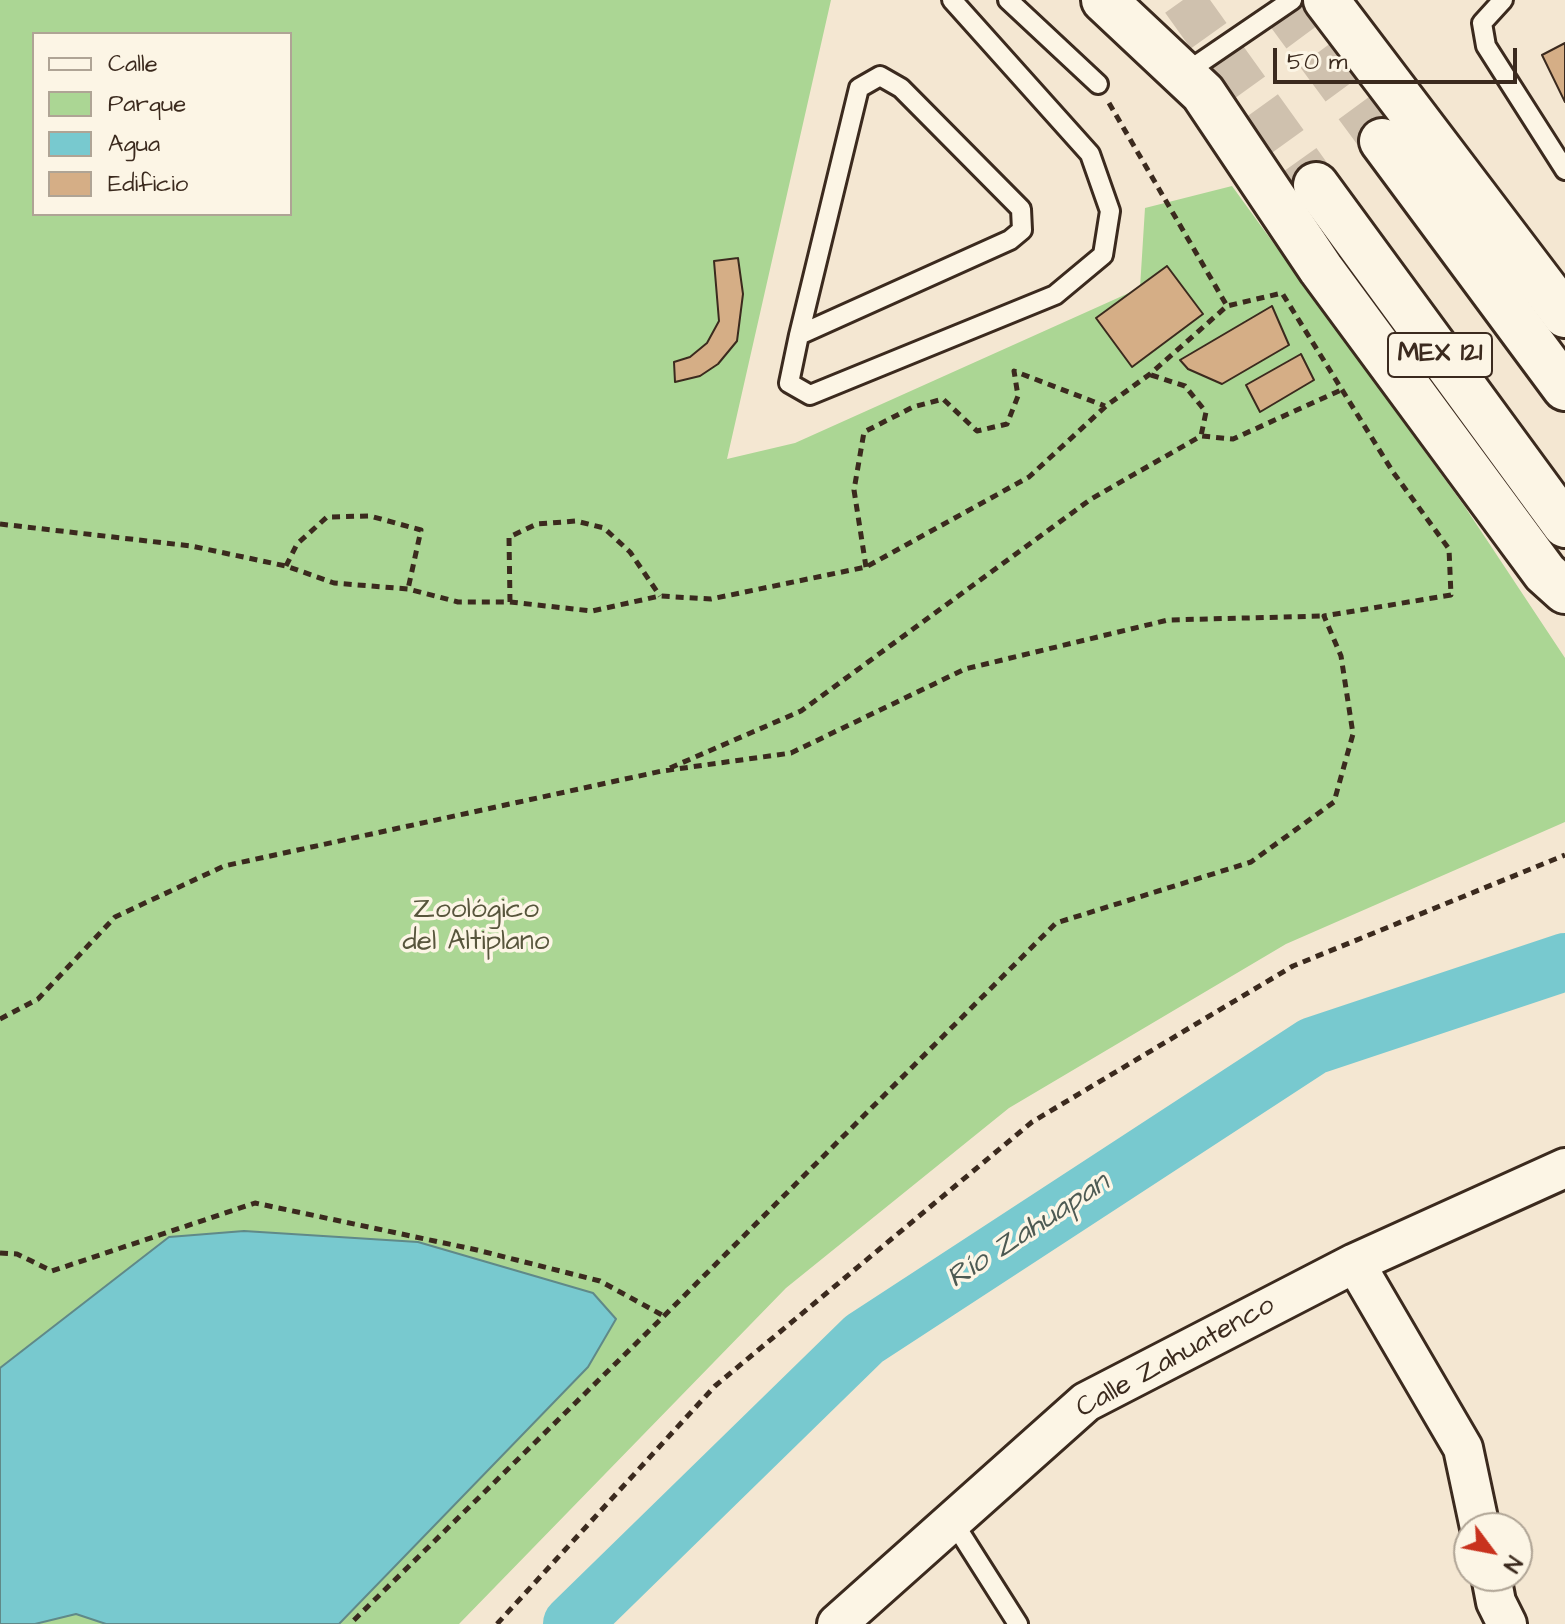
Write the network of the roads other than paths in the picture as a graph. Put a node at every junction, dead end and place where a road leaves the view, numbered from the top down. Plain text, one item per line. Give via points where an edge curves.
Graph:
1 (952, 0) edge
2 (1008, 0) edge
3 (1104, 0) edge
4 (1292, 0) edge
5 (1326, 0) edge
6 (1502, 0) edge
7 (1185, 73) junction
8 (1098, 84) road end
9 (1382, 141) tunnel mouth
10 (1565, 170) edge
11 (1316, 185) tunnel mouth
12 (1565, 315) edge
13 (799, 335) junction
14 (1565, 388) edge
15 (1565, 525) edge
16 (1565, 591) edge
17 (1565, 1168) edge
18 (1355, 1263) junction
19 (1477, 1512) edge
20 (952, 1520) junction
21 (1494, 1592) edge
22 (837, 1624) edge
23 (1018, 1624) edge
24 (1507, 1624) edge

1 - 13 lane via 1090,154 1110,211 1103,255 1055,295 810,395 789,383
2 - 8 lane
3 - 7 street
4 - 7 lane
5 - 12 street
6 - 10 lane via 1482,23 1486,46
7 - 16 street via 1321,269 1545,573
9 - 14 street, MEX 121
11 - 15 street, MEX 121
13 - 13 lane via 1022,230 1021,209 901,88 880,76 859,88
17 - 18 street, Calle Zahuatenco
18 - 19 street via 1463,1448
18 - 20 street, Calle Zahuatenco via 1086,1402
20 - 22 street, Calle Zahuatenco
20 - 23 lane
21 - 24 street

